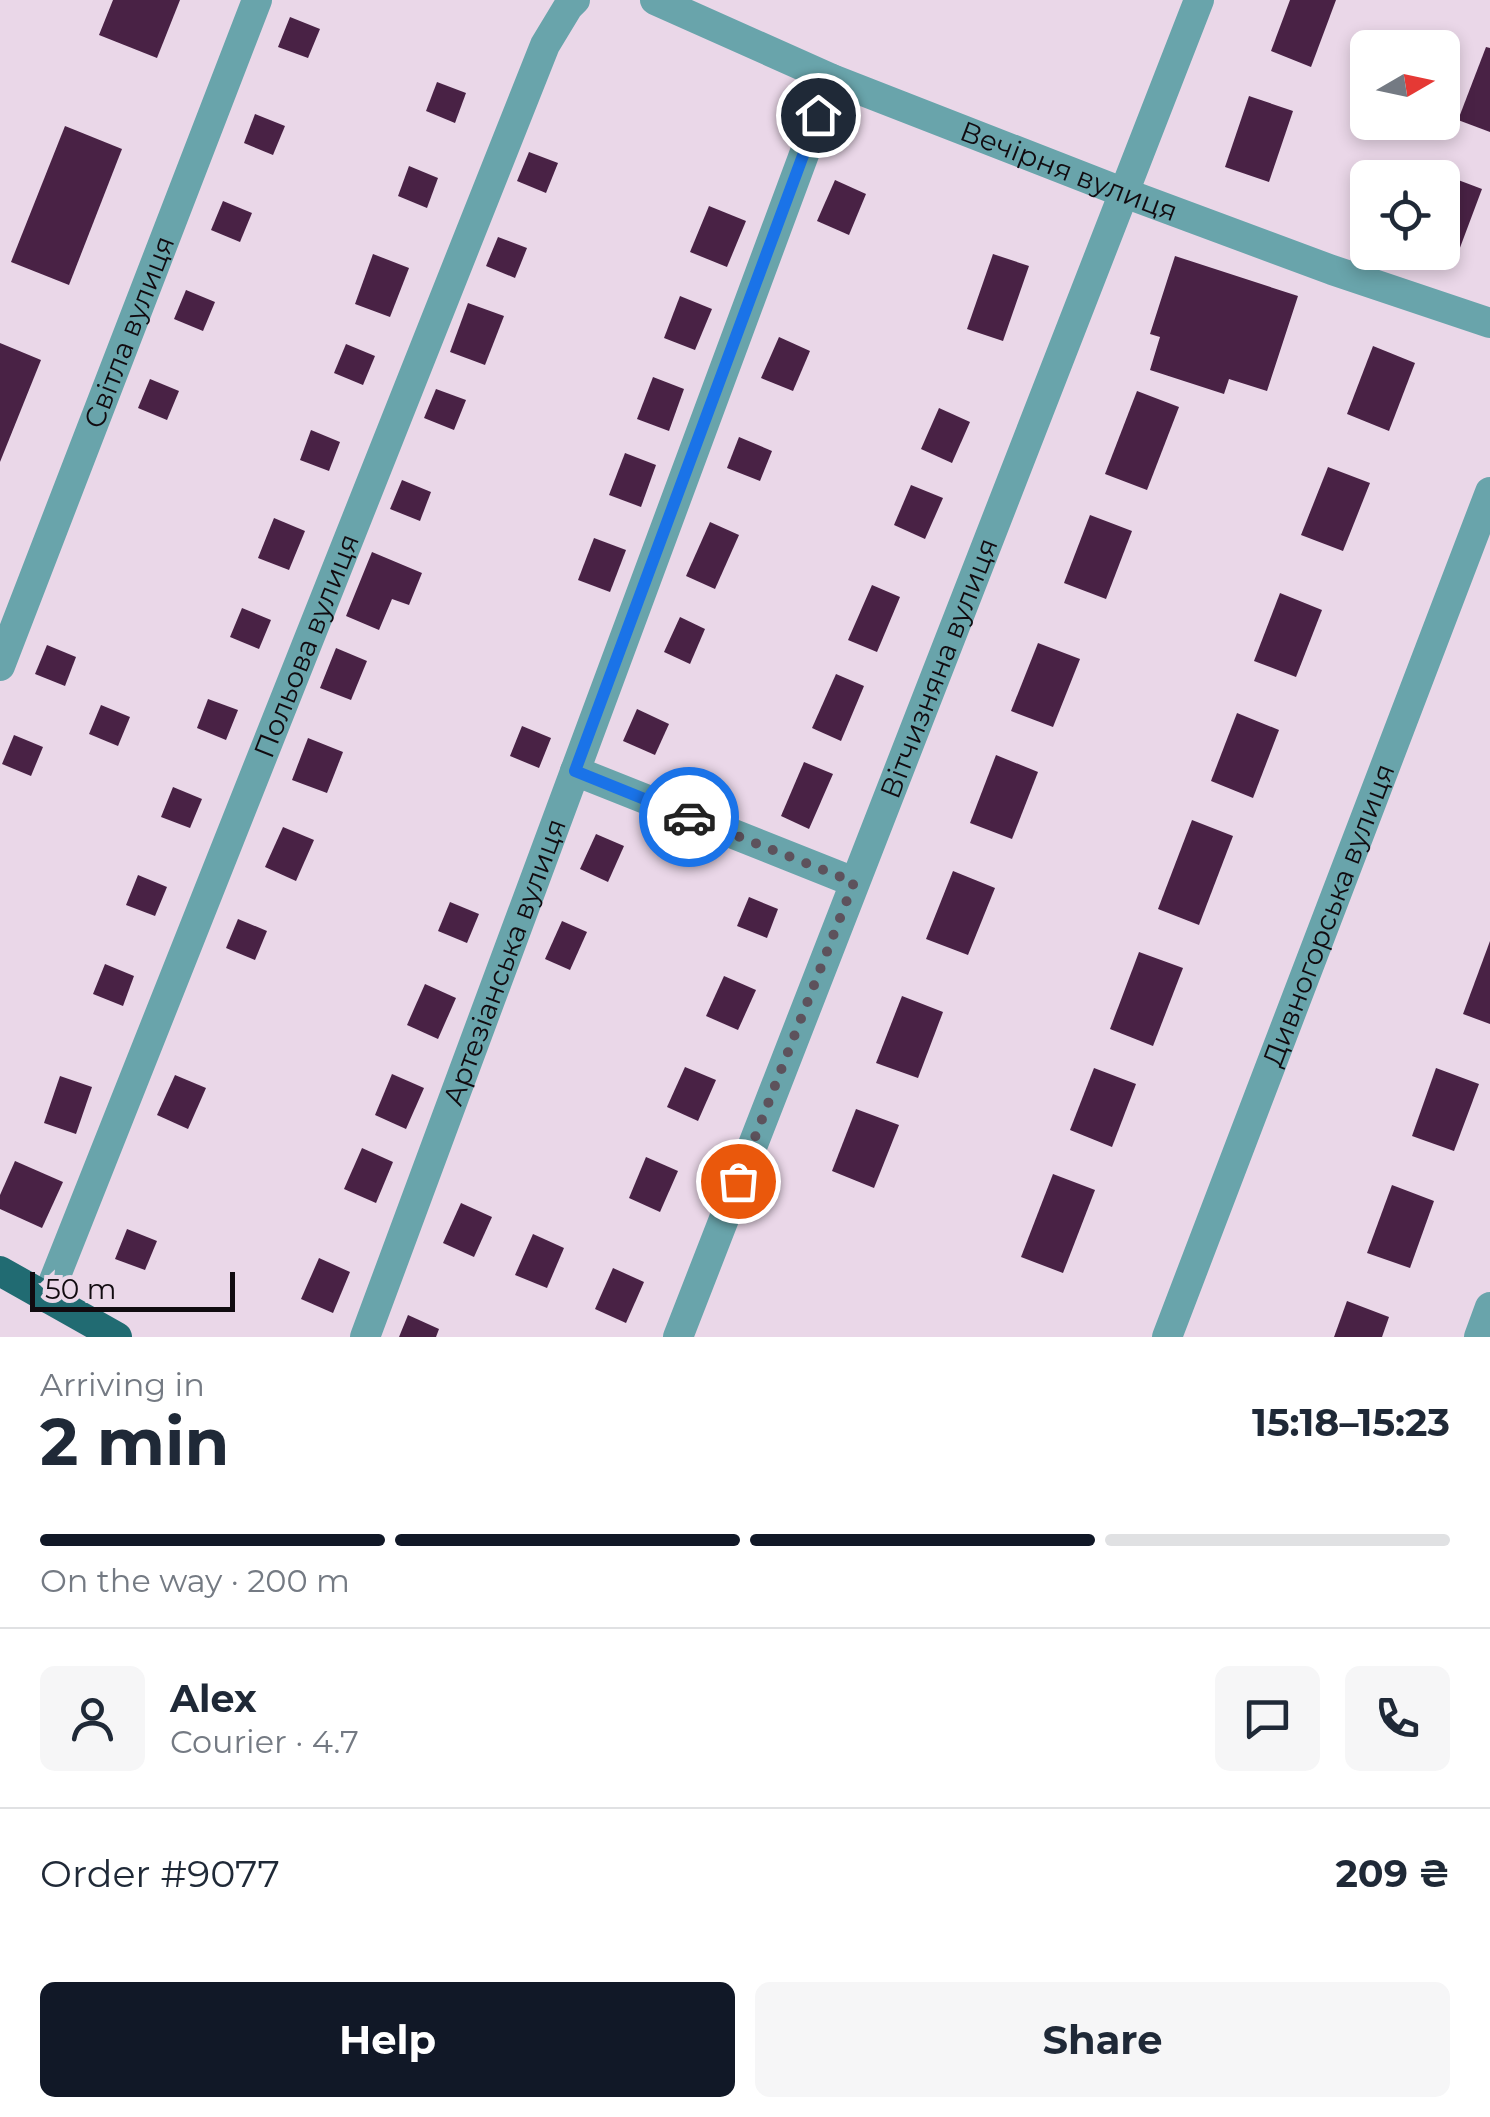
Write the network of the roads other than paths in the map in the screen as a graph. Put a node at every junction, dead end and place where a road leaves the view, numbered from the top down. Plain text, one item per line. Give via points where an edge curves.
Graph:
1 (257, 0) edge
2 (575, 0) edge
3 (655, 0) edge
4 (1198, 0) edge
5 (832, 79) junction
6 (1122, 192) junction
7 (1490, 324) edge
8 (1490, 492) edge
9 (0, 666) edge
10 (575, 771) junction
11 (854, 882) junction
12 (0, 1271) edge
13 (47, 1298) junction
14 (1490, 1307) edge
15 (117, 1337) edge
16 (365, 1337) edge
17 (678, 1337) edge
18 (1167, 1337) edge
19 (1479, 1337) edge

1 - 9 street, Світла вулиця
2 - 13 street, Польова вулиця via 545,45
3 - 5 street, Вечірня вулиця
4 - 6 street, Вітчизняна вулиця
5 - 6 street, Вечірня вулиця
5 - 10 street, Артезіанська вулиця
6 - 7 street, Вечірня вулиця
6 - 11 street, Вітчизняна вулиця
8 - 18 street, Дивногорська вулиця
10 - 11 street
10 - 16 street, Артезіанська вулиця
11 - 17 street, Вітчизняна вулиця
12 - 13 main road
13 - 15 main road
14 - 19 street

